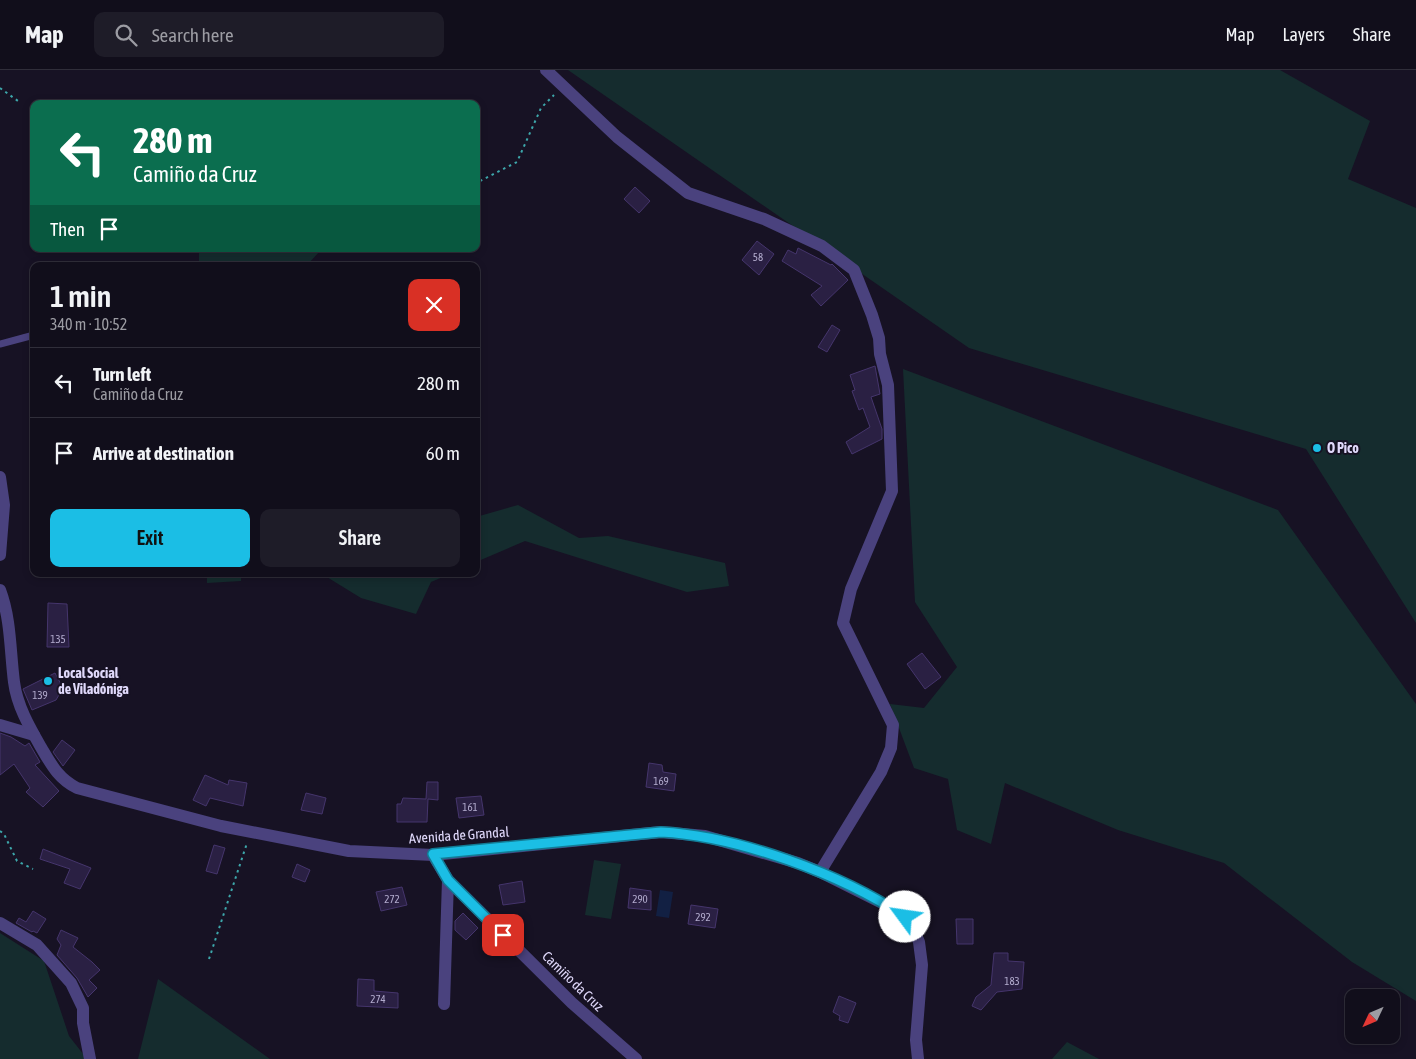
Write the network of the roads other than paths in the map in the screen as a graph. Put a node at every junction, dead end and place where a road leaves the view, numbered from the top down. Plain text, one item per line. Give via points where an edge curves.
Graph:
1 (546, 70) edge
2 (30, 336) edge
3 (0, 344) edge
4 (0, 477) edge
5 (0, 555) edge
6 (0, 590) edge
7 (0, 725) edge
8 (34, 735) junction
9 (433, 854) junction
10 (820, 872) junction
11 (448, 880) junction
12 (0, 923) edge
13 (444, 1004) dead end
14 (90, 1059) edge
15 (636, 1059) edge
16 (918, 1059) edge

1 - 10 street via 617,136 688,193 764,219 822,246 854,270 872,315 888,385 892,491 851,589 843,623 892,724 891,748 881,772
2 - 3 lane
4 - 5 street via 4,505
6 - 8 street, Avenida de Grandal via 7,616 17,698
7 - 8 street
8 - 9 street, Avenida de Grandal via 60,777 77,788 221,826 349,851
9 - 10 street, Avenida de Grandal via 675,833 713,839
9 - 11 street, Camiño da Cruz
10 - 16 street, Avenida de Grandal via 895,910 905,917 917,934 922,965 916,1040
11 - 13 street
11 - 15 street, Camiño da Cruz via 572,1003
12 - 14 street via 37,945 71,983 82,1008

